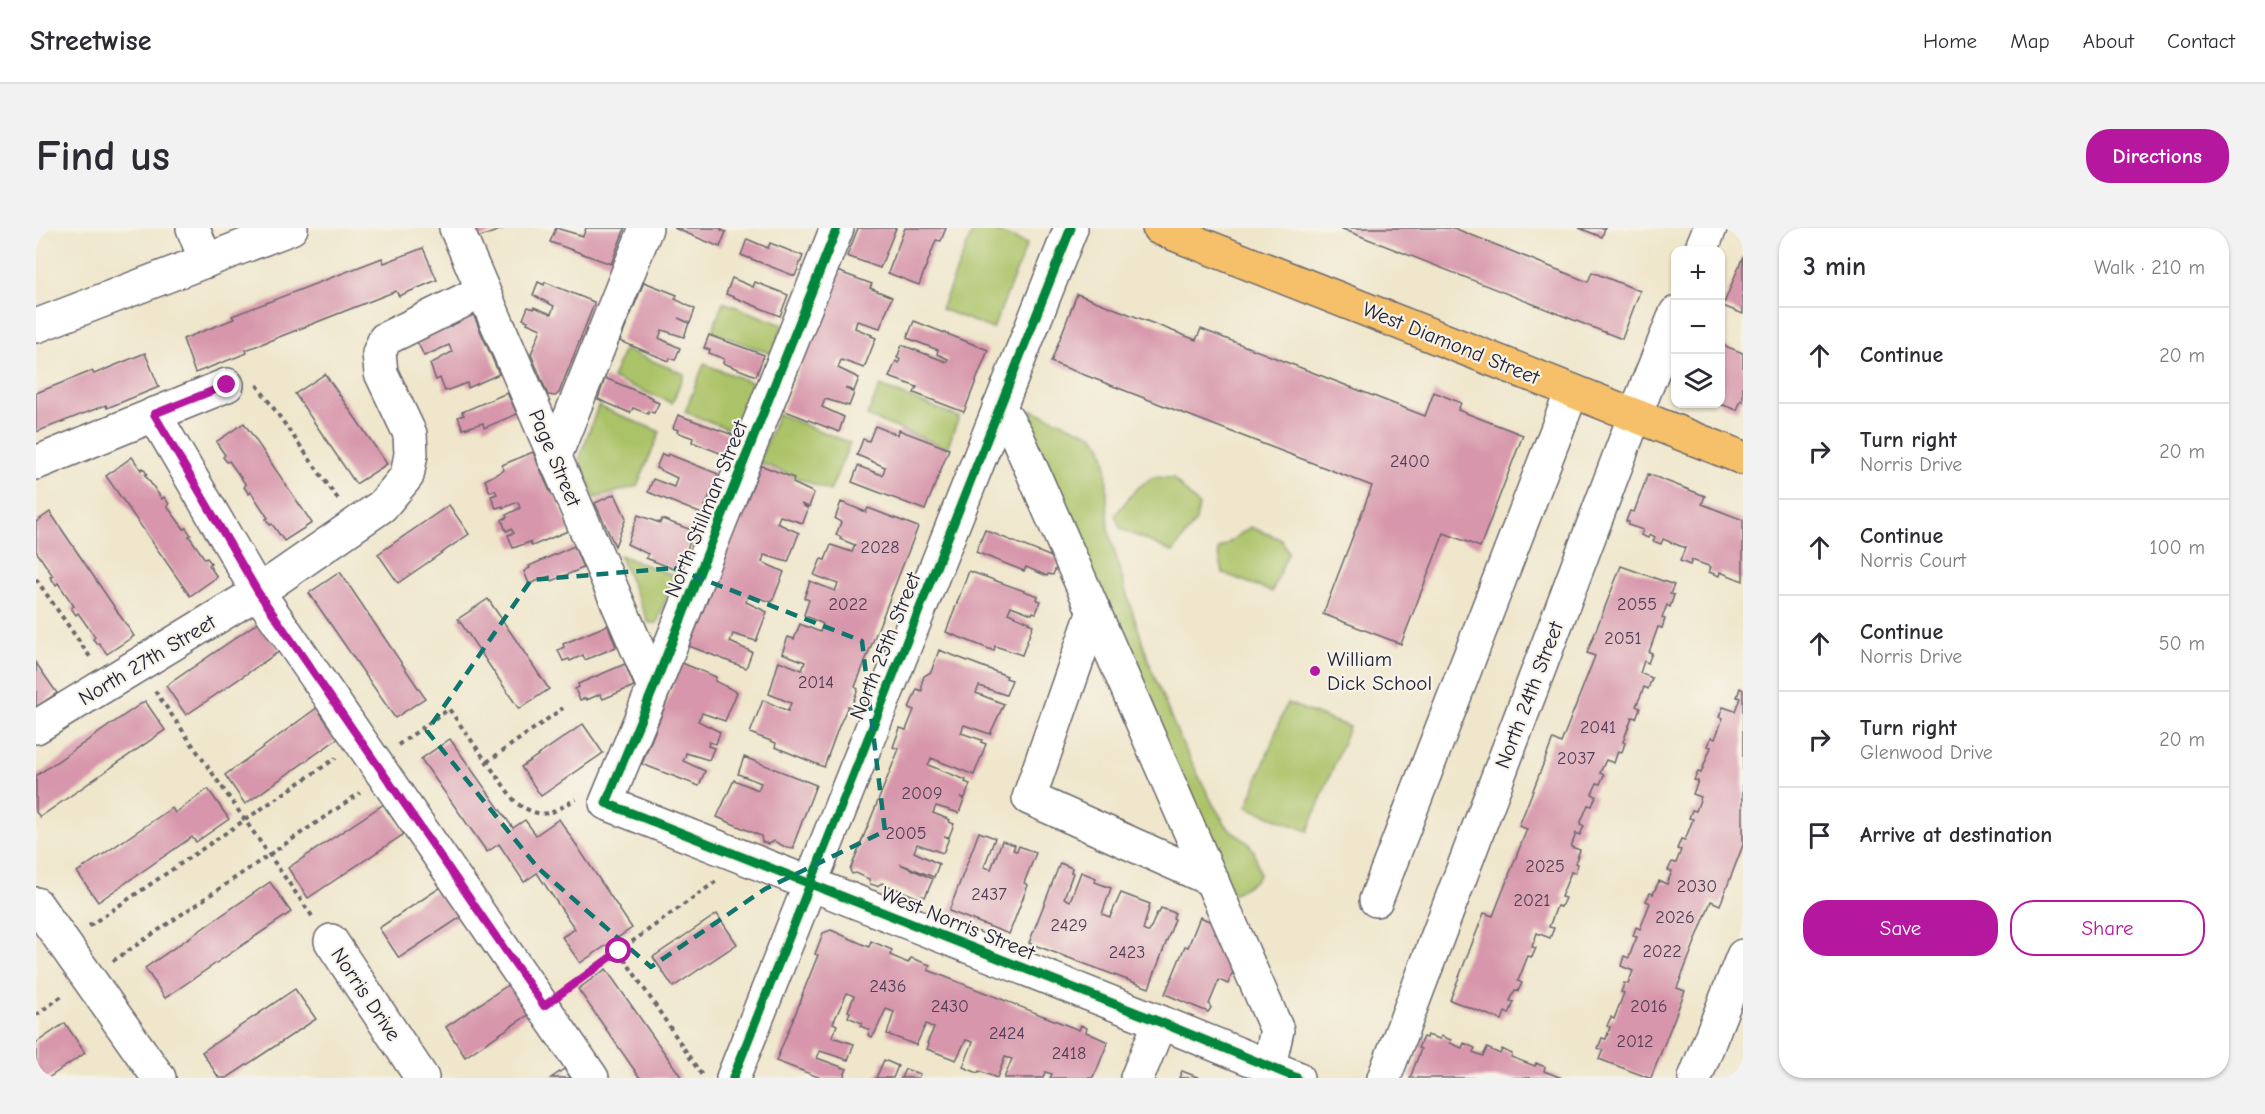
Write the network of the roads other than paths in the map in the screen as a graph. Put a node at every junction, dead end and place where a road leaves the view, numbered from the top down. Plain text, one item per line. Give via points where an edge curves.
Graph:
1 (193, 228) edge
2 (291, 228) edge
3 (456, 228) edge
4 (646, 228) edge
5 (837, 228) edge
6 (1071, 228) edge
7 (1159, 228) edge
8 (1710, 228) edge
9 (1703, 246) edge
10 (206, 261) junction
11 (483, 291) junction
12 (1671, 325) edge
13 (36, 326) edge
14 (227, 385) road end
15 (1572, 391) junction
16 (999, 407) junction
17 (154, 414) junction
18 (1635, 415) junction
19 (554, 458) junction
20 (1743, 458) edge
21 (36, 463) edge
22 (258, 592) junction
23 (1094, 611) junction
24 (654, 687) junction
25 (36, 727) edge
26 (610, 792) joint
27 (1212, 880) junction
28 (810, 883) junction
29 (1376, 900) dead end
30 (36, 904) edge
31 (331, 941) road end
32 (1743, 956) edge
33 (1160, 1022) junction
34 (1283, 1072) edge
35 (159, 1078) edge
36 (422, 1078) edge
37 (592, 1078) edge
38 (733, 1078) edge
39 (1137, 1078) edge
40 (1384, 1078) edge
41 (1695, 1078) edge

1 - 10 street
2 - 10 street
3 - 11 street, Page Street
4 - 19 street
5 - 24 street, North Stillman Street
6 - 16 street, North 25th Street
7 - 15 main road, West Diamond Street
8 - 9 street
10 - 13 street
11 - 19 street, Page Street
11 - 22 street via 385,339 379,353 381,373 410,434 407,476 381,506
12 - 18 street, North 24th Street
14 - 17 street
15 - 18 main road, West Diamond Street
15 - 29 street
16 - 23 street via 1017,436
16 - 28 street, North 25th Street
17 - 21 street
17 - 22 street
18 - 20 main road, West Diamond Street
18 - 40 street, North 24th Street
19 - 24 street, Page Street
22 - 25 street, North 27th Street
22 - 37 street
23 - 27 street
23 - 27 street via 1029,798
24 - 26 street, North Stillman Street
26 - 28 street, West Norris Street via 746,859
27 - 34 street via 1277,1030
28 - 33 street, West Norris Street
28 - 38 street, North 25th Street
30 - 35 street
31 - 36 street, Norris Drive
32 - 41 street
33 - 34 street, West Norris Street
33 - 39 street

